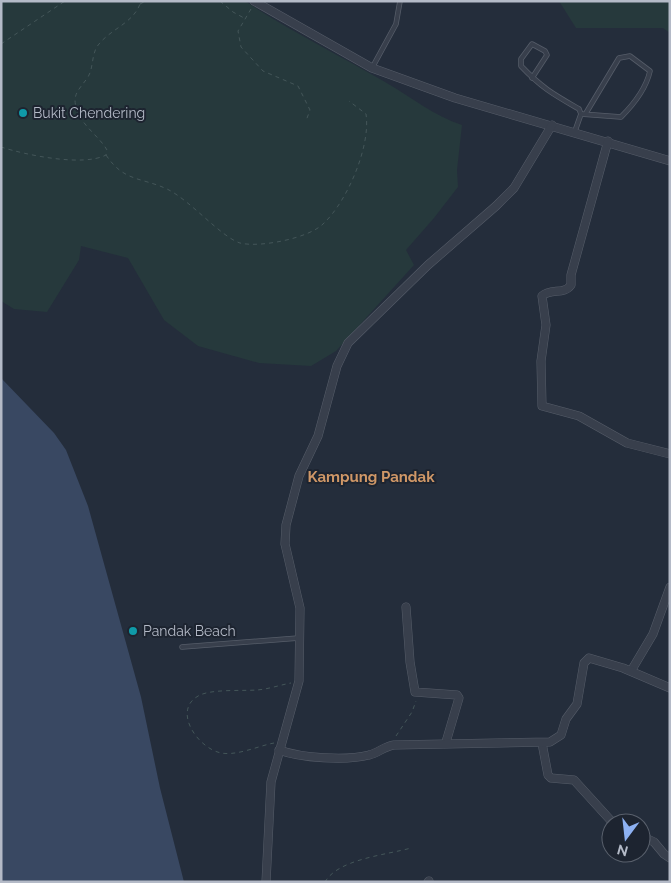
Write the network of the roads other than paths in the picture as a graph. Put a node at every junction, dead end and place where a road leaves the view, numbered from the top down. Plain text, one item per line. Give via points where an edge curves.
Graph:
1 (255, 1) edge
2 (400, 1) edge
3 (372, 68) junction
4 (532, 78) junction
5 (586, 113) junction
6 (581, 114) junction
7 (552, 126) junction
8 (575, 131) junction
9 (608, 141) junction
10 (670, 161) edge
11 (670, 454) edge
12 (670, 587) edge
13 (406, 607) dead end
14 (300, 638) junction
15 (182, 647) dead end
16 (631, 671) junction
17 (670, 688) edge
18 (446, 742) junction
19 (542, 743) junction
20 (279, 750) junction
21 (604, 813) edge
22 (651, 841) edge
23 (670, 858) edge
24 (266, 882) edge

1 - 3 street
2 - 3 lane via 396,24
3 - 7 street via 455,98
4 - 4 lane via 521,66 521,59 532,44 547,55
4 - 6 lane via 542,88 579,109
5 - 5 lane via 619,58 630,56 650,71 636,100 621,117
5 - 6 lane
6 - 8 lane
7 - 8 street
7 - 14 street via 514,188 428,265 348,343 341,356 318,436 299,476 286,525 285,544 300,608
8 - 9 street
9 - 10 street
9 - 11 street via 588,207 571,285 565,290 548,291 542,296 546,324 541,361 542,406 579,416 627,443
12 - 16 street via 653,634
13 - 18 street via 414,692 458,695 459,698
14 - 15 lane
14 - 20 street via 297,694
16 - 17 street
16 - 19 street via 594,659 586,660 578,704 566,719 561,735
18 - 19 street
18 - 20 street via 390,745 376,753 356,757 302,757
19 - 21 street via 548,775 574,780
20 - 24 street via 269,795
22 - 23 street

